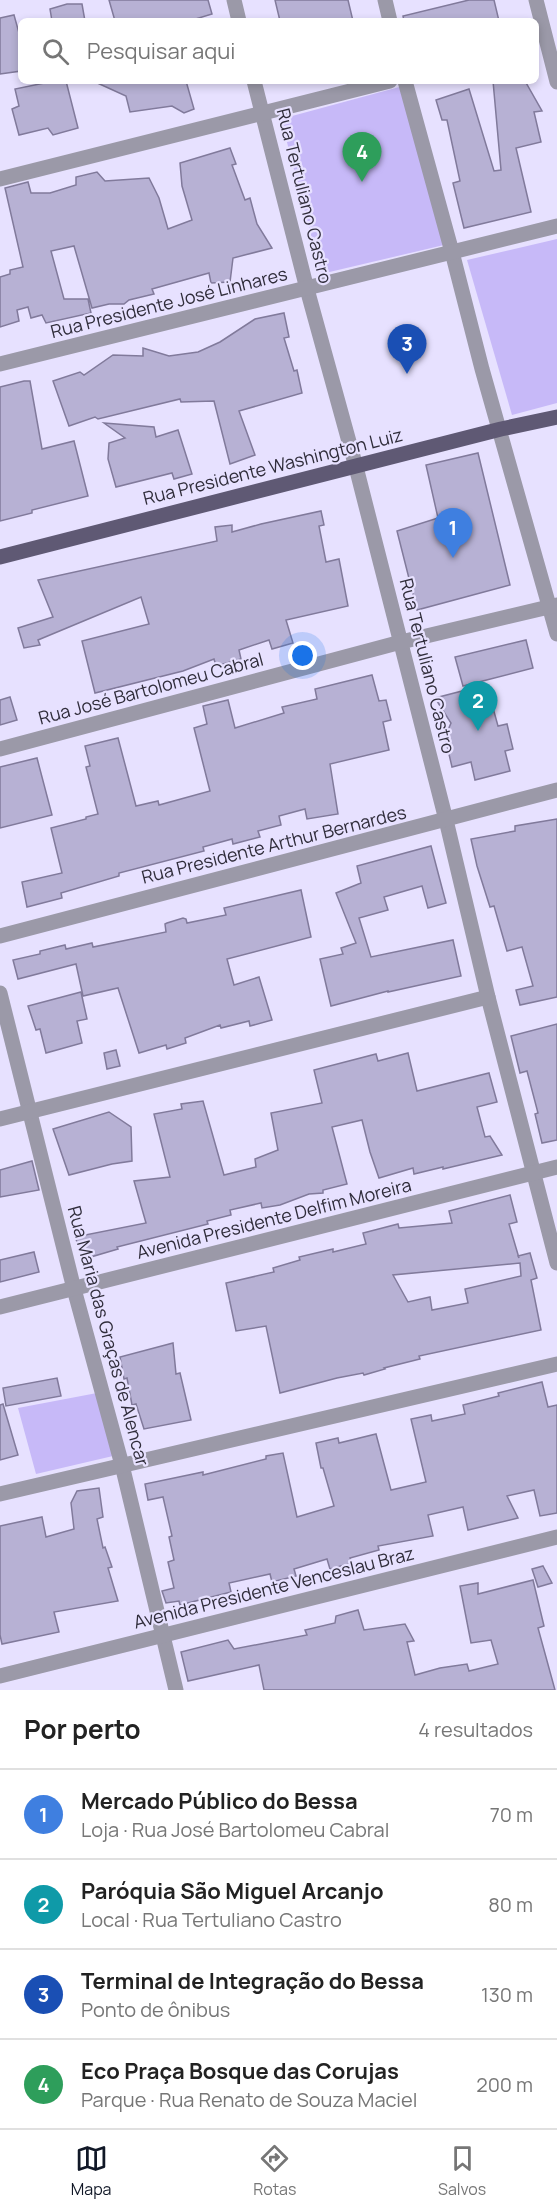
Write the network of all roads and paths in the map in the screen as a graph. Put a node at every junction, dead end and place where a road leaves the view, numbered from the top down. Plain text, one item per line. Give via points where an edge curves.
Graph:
1 (234, 0) edge
2 (385, 0) edge
3 (536, 0) edge
4 (238, 18) edge
5 (389, 18) edge
6 (546, 37) edge
7 (557, 82) edge
8 (255, 84) edge
9 (378, 84) edge
10 (406, 84) edge
11 (263, 114) junction
12 (0, 179) edge
13 (557, 226) edge
14 (453, 252) junction
15 (307, 289) junction
16 (0, 364) edge
17 (557, 417) edge
18 (501, 429) junction
19 (356, 467) junction
20 (0, 557) edge
21 (554, 606) edge
22 (557, 634) edge
23 (401, 642) junction
24 (0, 749) edge
25 (557, 790) edge
26 (446, 820) junction
27 (0, 936) edge
28 (0, 993) edge
29 (488, 997) junction
30 (30, 1111) junction
31 (0, 1119) edge
32 (557, 1167) edge
33 (535, 1173) junction
34 (557, 1263) edge
35 (74, 1289) junction
36 (0, 1307) edge
37 (557, 1364) edge
38 (122, 1465) junction
39 (0, 1494) edge
40 (557, 1537) edge
41 (163, 1636) junction
42 (0, 1676) edge
43 (176, 1690) edge

1 - 4 street
2 - 5 street
3 - 6 street
6 - 7 street
8 - 11 street, Rua Tertuliano Castro
9 - 11 street
10 - 14 street
11 - 12 street
11 - 15 street, Rua Tertuliano Castro
13 - 14 street, Rua Presidente José Linhares
14 - 15 street, Rua Presidente José Linhares
14 - 18 street
15 - 16 street, Rua Presidente José Linhares
15 - 19 street, Rua Tertuliano Castro
17 - 18 main road, Rua Presidente Washington Luiz
18 - 19 main road, Rua Presidente Washington Luiz
18 - 21 street
19 - 20 main road, Rua Presidente Washington Luiz
19 - 23 street, Rua Tertuliano Castro
21 - 22 street
21 - 23 street, Rua José Bartolomeu Cabral
23 - 24 street, Rua José Bartolomeu Cabral
23 - 26 street, Rua Tertuliano Castro
25 - 26 street, Rua Presidente Arthur Bernardes
26 - 27 street, Rua Presidente Arthur Bernardes
26 - 29 street, Rua Tertuliano Castro
28 - 30 street, Rua Maria das Graças de Alencar
29 - 30 street
29 - 33 street, Rua Tertuliano Castro
30 - 31 street
30 - 35 street, Rua Maria das Graças de Alencar
32 - 33 street, Avenida Presidente Delfim Moreira
33 - 34 street, Rua Tertuliano Castro
33 - 35 street, Avenida Presidente Delfim Moreira
35 - 36 street, Avenida Presidente Delfim Moreira
35 - 38 street, Rua Maria das Graças de Alencar
37 - 38 street
38 - 39 street
38 - 41 street, Rua Maria das Graças de Alencar
40 - 41 street, Avenida Presidente Venceslau Braz
41 - 42 street, Avenida Presidente Venceslau Braz
41 - 43 street, Rua Maria das Graças de Alencar

